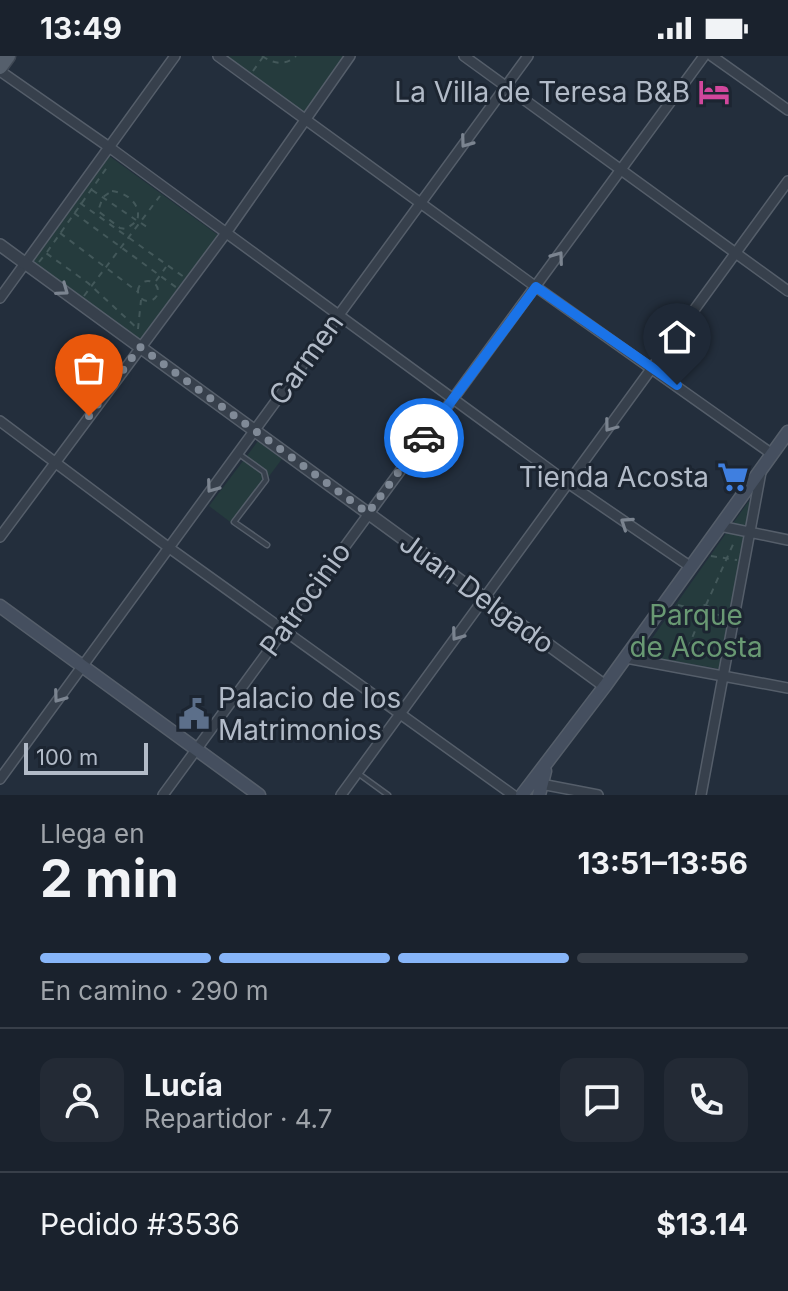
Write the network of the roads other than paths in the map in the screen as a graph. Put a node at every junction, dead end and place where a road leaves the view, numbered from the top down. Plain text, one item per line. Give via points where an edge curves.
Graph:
1 (8, 56) edge
2 (175, 56) edge
3 (218, 56) edge
4 (350, 56) edge
5 (464, 56) edge
6 (528, 56) edge
7 (704, 56) edge
8 (712, 56) edge
9 (0, 69) edge
10 (506, 87) junction
11 (788, 110) edge
12 (304, 119) junction
13 (109, 147) junction
14 (622, 169) junction
15 (788, 181) edge
16 (421, 202) junction
17 (226, 233) junction
18 (0, 245) edge
19 (736, 254) junction
20 (29, 266) junction
21 (536, 287) junction
22 (788, 291) edge
23 (0, 298) edge
24 (337, 316) junction
25 (139, 343) junction
26 (653, 368) junction
27 (452, 400) junction
28 (0, 421) edge
29 (254, 431) junction
30 (788, 432) edge
31 (237, 453) junction
32 (772, 454) junction
33 (54, 462) junction
34 (761, 469) junction
35 (568, 483) junction
36 (368, 513) junction
37 (720, 526) junction
38 (750, 533) junction
39 (0, 537) edge
40 (788, 540) edge
41 (267, 545) dead end
42 (168, 547) junction
43 (691, 567) junction
44 (484, 598) junction
45 (0, 606) edge
46 (283, 630) junction
47 (626, 658) junction
48 (81, 665) junction
49 (723, 676) junction
50 (605, 686) junction
51 (788, 688) edge
52 (400, 714) junction
53 (197, 749) junction
54 (546, 764) junction
55 (357, 773) junction
56 (0, 779) edge
57 (540, 790) edge
58 (163, 795) edge
59 (259, 795) edge
60 (341, 795) edge
61 (388, 795) edge
62 (513, 795) edge
63 (522, 795) edge
64 (598, 795) edge
65 (701, 795) edge

1 - 9 main road
2 - 13 street
3 - 12 street
4 - 12 street
5 - 10 street
6 - 10 street, Carmen
7 - 14 street, Patrocinio
8 - 11 street
9 - 13 street
10 - 14 street
10 -> 16 street, Carmen
12 - 16 street
12 - 17 street
13 - 17 street
13 - 20 street
14 - 19 street
21 -> 14 street, Patrocinio
15 - 19 street
16 - 21 street
16 - 24 street, Carmen
17 - 24 street
17 - 25 street
18 - 20 street, Juan Delgado
19 - 22 street
19 - 26 street
20 - 23 street
20 -> 25 street, Juan Delgado
21 - 26 street
21 - 27 street, Patrocinio
24 - 27 street
24 - 29 street, Carmen
25 - 29 street, Juan Delgado
25 - 33 street
26 - 32 street
26 -> 35 street
27 - 35 street
27 - 36 street, Patrocinio
28 - 33 street
29 - 31 street, Carmen
29 - 36 street, Juan Delgado
30 - 32 main road
31 - 41 lane via 266,475 234,522
31 -> 42 street, Carmen
32 - 34 main road
33 - 39 street
33 - 42 street
34 - 37 main road
34 - 38 street
43 -> 35 street
35 - 44 street
36 - 44 street, Juan Delgado
36 - 46 street, Patrocinio
37 - 38 street
37 - 43 main road
38 - 40 street
38 - 49 street
42 - 46 street
42 - 48 street, Carmen
43 - 47 main road
44 - 50 street, Juan Delgado
44 -> 52 street
45 - 48 main road
46 - 52 street
46 - 53 street, Patrocinio
47 - 49 street
47 - 50 main road
48 - 53 main road
48 -> 56 street, Carmen
49 - 51 street
49 - 65 street
50 - 54 main road
52 - 55 street
52 - 62 street
53 - 58 street, Patrocinio
53 - 59 main road
54 - 57 main road
54 - 63 main road
55 - 60 street
55 - 61 lane
57 - 64 street

